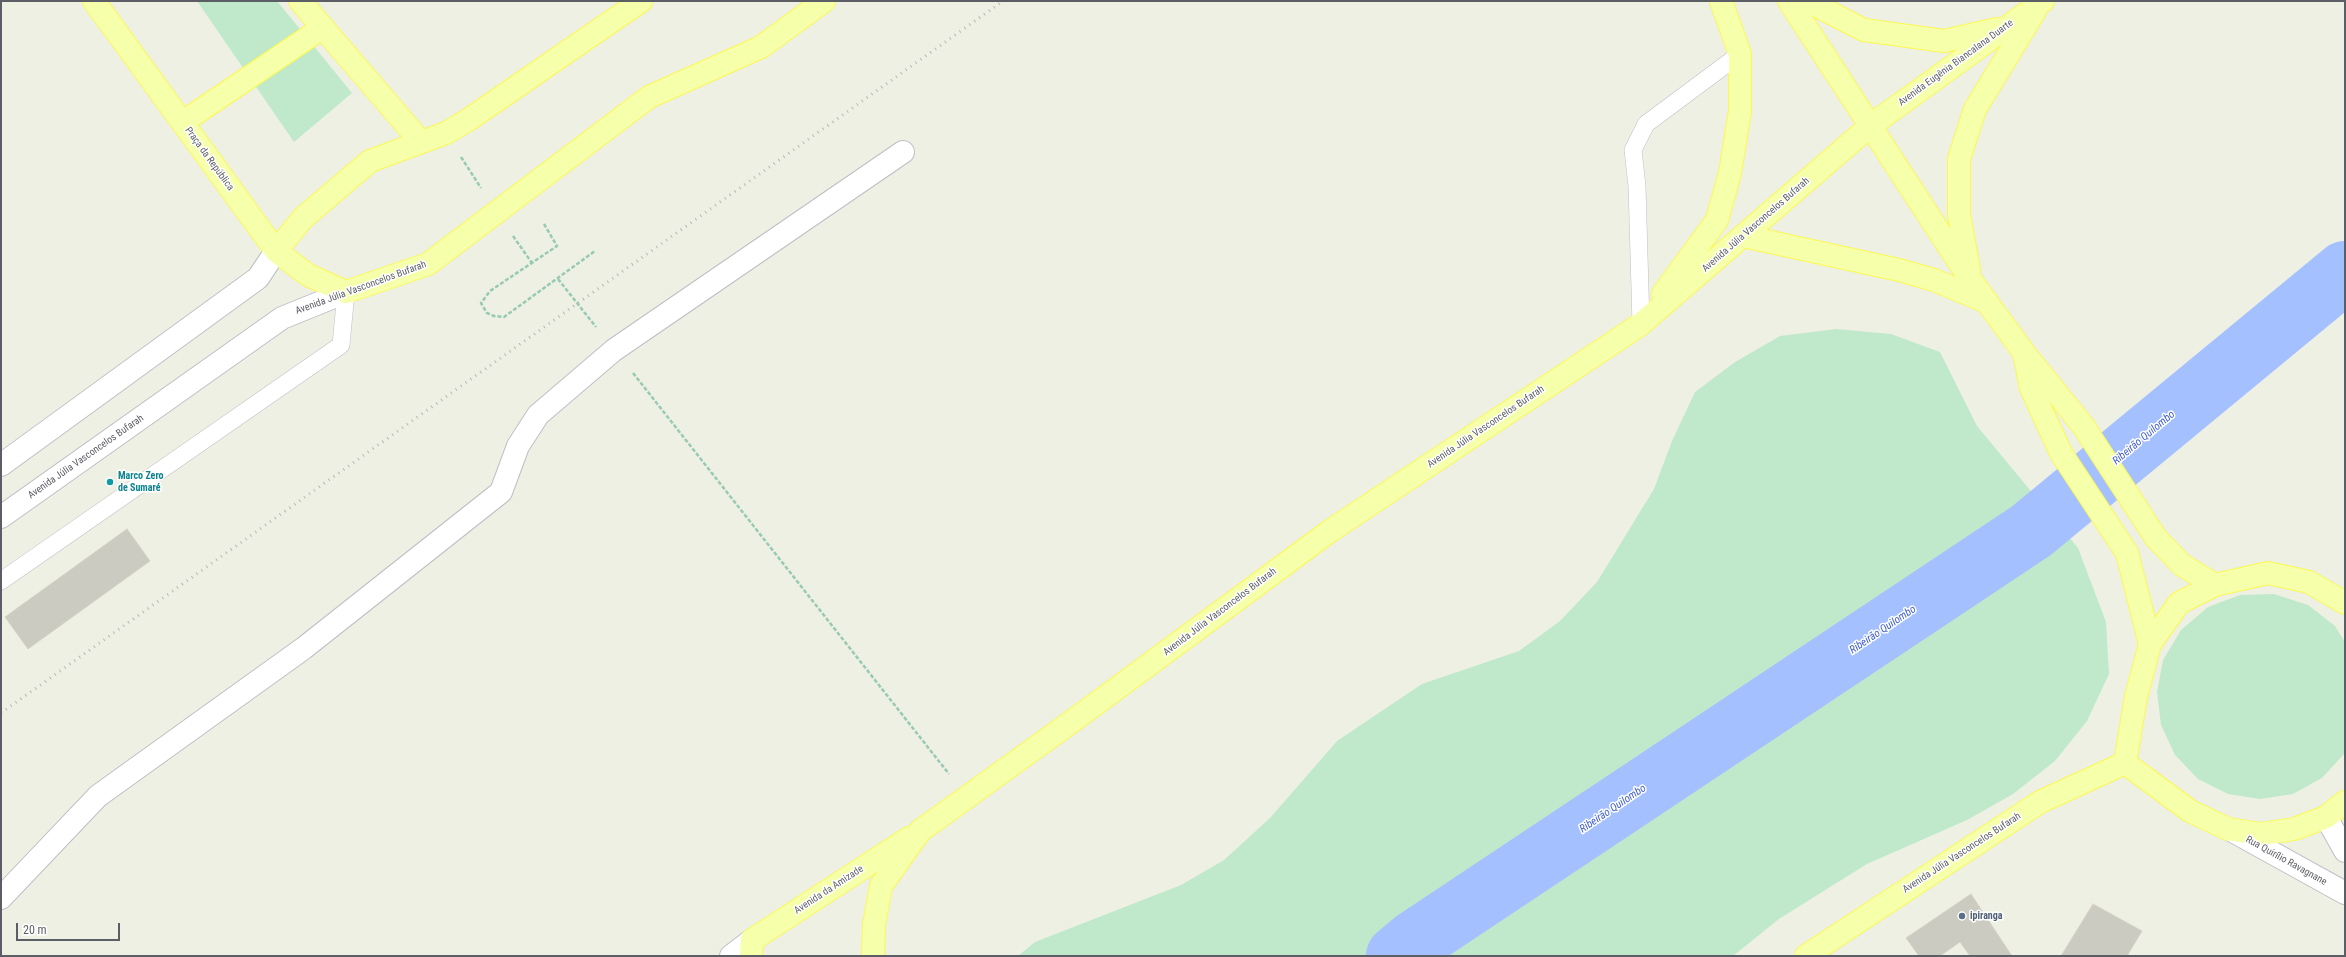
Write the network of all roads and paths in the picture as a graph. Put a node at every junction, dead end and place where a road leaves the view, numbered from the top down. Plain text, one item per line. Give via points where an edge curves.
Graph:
1 (94, 1) edge
2 (300, 1) edge
3 (641, 1) edge
4 (824, 1) edge
5 (1721, 1) edge
6 (1789, 1) edge
7 (1807, 1) edge
8 (2042, 2) edge
9 (2006, 27) junction
10 (322, 28) junction
11 (1740, 54) junction
12 (183, 122) junction
13 (1870, 126) junction
14 (446, 133) junction
15 (420, 142) junction
16 (903, 152) dead end
17 (496, 212) junction
18 (544, 224) dead end
19 (1743, 236) junction
20 (276, 252) junction
21 (595, 252) dead end
22 (558, 279) junction
23 (1970, 279) junction
24 (346, 292) junction
25 (1987, 302) junction
26 (1641, 324) junction
27 (614, 350) junction
28 (2025, 354) junction
29 (1, 465) edge
30 (1, 517) edge
31 (1, 581) edge
32 (2215, 585) junction
33 (2345, 603) edge
34 (2150, 644) junction
35 (2125, 763) junction
36 (967, 797) junction
37 (2345, 802) edge
38 (2326, 817) junction
39 (2228, 829) junction
40 (920, 831) junction
41 (2345, 851) edge
42 (2345, 893) edge
43 (1, 898) edge
44 (752, 948) edge
45 (732, 956) edge
46 (873, 956) edge
47 (1806, 956) edge

1 - 12 main road, Praça da República
2 - 10 main road
3 - 14 main road
4 - 17 main road, Avenida Júlia Vasconcelos Bufarah via 761,47 649,97
5 - 11 main road, Avenida Júlia Vasconcelos Bufarah
6 - 13 main road
7 - 9 main road via 1864,30 1944,41
8 - 9 main road, Avenida Eugênia Biancalana Duarte
8 - 23 main road via 1975,109 1959,159 1959,215
9 - 13 main road, Avenida Eugênia Biancalana Duarte
10 - 12 main road
10 - 15 main road
11 - 26 main road, Avenida Júlia Vasconcelos Bufarah via 1740,111 1730,173 1717,220
11 - 26 lane via 1646,124 1633,150 1637,186
12 - 20 main road, Praça da República
13 - 19 main road, Avenida Júlia Vasconcelos Bufarah
13 - 23 main road
14 - 15 main road
14 - 17 path
15 - 20 main road via 370,161 303,218
16 - 27 street
17 - 24 main road, Avenida Júlia Vasconcelos Bufarah via 428,264
18 - 22 path via 557,246 490,291 482,303 487,313 504,316
19 - 25 main road via 1899,270 1934,280
19 - 26 main road, Avenida Júlia Vasconcelos Bufarah
20 - 24 main road, Praça da República via 308,276
20 - 29 street via 258,278
21 - 22 path
22 - 27 path
23 - 25 main road
24 - 30 street, Avenida Júlia Vasconcelos Bufarah via 282,318
24 - 31 lane via 341,345
25 - 28 main road
26 - 36 main road, Avenida Júlia Vasconcelos Bufarah via 1330,531
27 - 36 path
27 - 43 street via 538,415 518,446 501,492 304,648 98,796
28 - 32 main road via 2084,427 2156,538 2182,566
28 - 34 main road via 2031,388 2061,453 2127,553
32 - 33 main road via 2268,574 2309,582
32 - 34 main road via 2180,603
34 - 35 main road via 2136,697
35 - 39 main road via 2190,811
35 - 47 main road, Avenida Júlia Vasconcelos Bufarah via 2040,802
36 - 40 main road, Avenida Júlia Vasconcelos Bufarah
37 - 38 main road
38 - 39 main road via 2294,829 2261,834
38 - 41 street
39 - 42 street, Rua Quirílio Ravagnane
40 - 44 main road, Avenida da Amizade
40 - 46 main road, Avenida Júlia Vasconcelos Bufarah via 880,886 874,925
44 - 45 street

